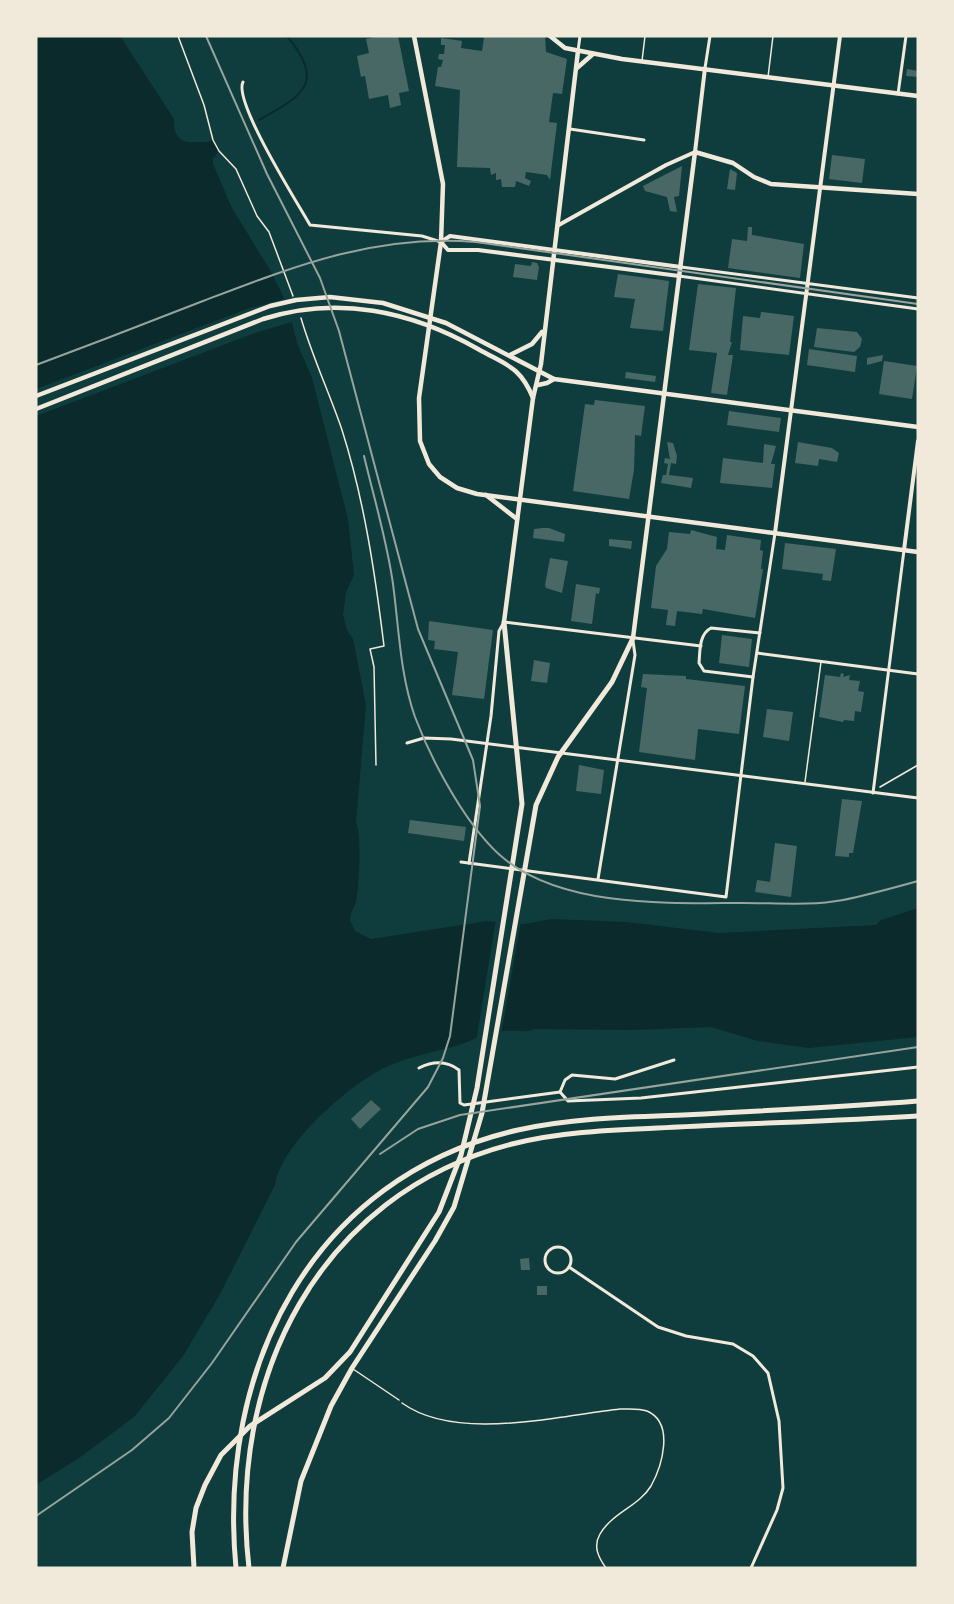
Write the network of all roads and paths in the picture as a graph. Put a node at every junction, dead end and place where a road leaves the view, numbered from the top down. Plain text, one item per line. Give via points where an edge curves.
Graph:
1 (178, 36) edge
2 (414, 36) edge
3 (550, 36) edge
4 (580, 36) edge
5 (645, 36) edge
6 (710, 36) edge
7 (773, 36) edge
8 (840, 36) edge
9 (906, 36) edge
10 (579, 51) junction
11 (593, 54) junction
12 (642, 62) junction
13 (705, 68) junction
14 (577, 69) junction
15 (768, 77) junction
16 (243, 82) dead end
17 (835, 85) junction
18 (898, 94) junction
19 (918, 96) edge
20 (570, 129) junction
21 (644, 140) dead end
22 (695, 152) junction
23 (820, 188) junction
24 (918, 194) edge
25 (557, 227) junction
26 (441, 242) junction
27 (554, 250) junction
28 (552, 259) junction
29 (681, 267) junction
30 (679, 276) junction
31 (810, 284) junction
32 (808, 293) junction
33 (293, 296) dead end
34 (918, 298) edge
35 (918, 309) edge
36 (300, 315) dead end
37 (542, 332) junction
38 (510, 355) junction
39 (540, 370) junction
40 (554, 379) junction
41 (538, 385) junction
42 (663, 394) junction
43 (36, 396) edge
44 (533, 399) junction
45 (36, 409) edge
46 (792, 411) junction
47 (918, 427) edge
48 (918, 441) edge
49 (485, 495) junction
50 (519, 498) junction
51 (650, 516) junction
52 (517, 519) junction
53 (775, 533) junction
54 (904, 550) junction
55 (918, 552) edge
56 (504, 622) junction
57 (760, 633) junction
58 (633, 638) junction
59 (701, 646) junction
60 (757, 653) junction
61 (821, 661) junction
62 (889, 670) junction
63 (918, 674) edge
64 (753, 677) junction
65 (407, 742) dead end
66 (487, 743) junction
67 (617, 760) junction
68 (376, 765) dead end
69 (918, 765) edge
70 (741, 776) junction
71 (804, 784) junction
72 (873, 793) junction
73 (918, 798) edge
74 (461, 862) dead end
75 (469, 863) junction
76 (598, 879) junction
77 (674, 1060) dead end
78 (918, 1067) edge
79 (419, 1068) dead end
80 (560, 1092) junction
81 (918, 1101) edge
82 (918, 1116) edge
83 (569, 1268) junction
84 (352, 1368) junction
85 (399, 1400) joint
86 (194, 1568) edge
87 (236, 1568) edge
88 (249, 1568) edge
89 (284, 1568) edge
90 (606, 1568) edge
91 (751, 1568) edge

1 - 33 path via 213,141 236,169 257,216 269,232
2 - 26 main road via 443,184
3 - 10 main road via 561,46
4 - 10 street
5 - 12 lane
6 - 13 street
7 - 15 lane
8 - 17 street
9 - 18 street
10 - 11 main road
10 - 14 main road
11 - 12 main road
11 - 14 main road
12 - 13 main road
13 - 15 main road
13 - 22 street
14 - 20 main road
15 - 17 main road
16 - 26 street via 241,92 249,116 309,225 422,236
17 - 18 main road
17 - 23 street
18 - 19 main road
20 - 21 street
20 - 25 main road
22 - 23 main road via 733,163 771,184
22 - 25 street
22 - 29 main road
23 - 24 main road
23 - 31 street
25 - 27 main road
26 - 27 street via 450,236
26 - 28 street via 448,250
26 - 49 main road via 419,398 420,441 429,464 440,477 457,488
27 - 28 main road
27 - 29 street
28 - 30 street
28 - 37 main road
29 - 30 main road
29 - 31 street
30 - 32 street
30 - 42 main road
31 - 32 street
31 - 34 street
32 - 35 street
32 - 46 street
36 - 68 path via 342,431 371,550 384,646 370,649 374,667
37 - 38 main road via 532,344
37 - 39 main road
38 - 39 main road
38 - 43 main road via 403,307 365,299 310,298 270,306
39 - 40 main road
39 - 41 main road
40 - 41 main road
40 - 42 main road
41 - 44 main road
42 - 46 main road
42 - 51 main road
44 - 45 main road via 525,380 514,368 424,323 355,308 310,308 262,319
44 - 50 main road
46 - 47 main road
46 - 53 street
48 - 54 street
49 - 50 main road
49 - 52 main road
50 - 51 main road
50 - 52 main road
51 - 53 main road
51 - 58 main road
52 - 56 main road
53 - 54 main road
53 - 57 street
54 - 55 main road
54 - 62 street
56 - 58 street
56 - 66 street via 499,631
56 - 86 highway via 522,780 521,822 473,1106 450,1188 423,1240 350,1352 325,1378 250,1426 221,1455 196,1508 192,1532
57 - 59 street via 711,628 703,635
57 - 60 street
58 - 59 street
58 - 67 street via 635,655
58 - 84 highway via 612,682 551,771 536,805 482,1113 454,1207
59 - 64 street via 699,663 704,671
60 - 61 street
60 - 64 street
61 - 62 street
61 - 71 lane
62 - 63 street
62 - 72 street
64 - 70 street
65 - 66 street via 433,738
66 - 67 street
66 - 75 street
67 - 70 street
67 - 76 street
69 - 72 path
70 - 71 street
70 - 76 street via 726,897
71 - 72 street
72 - 73 street
74 - 75 street
75 - 76 street
77 - 80 street via 615,1079 572,1075
78 - 80 street via 641,1098 568,1101
79 - 80 street via 438,1062 454,1066 460,1075 460,1103 464,1105
81 - 87 highway via 553,1123 485,1139 401,1179 355,1214 319,1252 272,1326 249,1392 238,1445 234,1501
82 - 88 highway via 606,1130 541,1137 451,1165 396,1197 351,1234 328,1260 306,1290 276,1348 263,1385 249,1457
83 - 83 street via 566,1249 558,1247 547,1253 545,1262 553,1272 562,1273
83 - 91 street via 658,1327 733,1344 753,1356 768,1373 779,1421 783,1488
84 - 85 lane
84 - 89 highway via 309,1458 293,1512
85 - 90 path via 420,1414 466,1424 620,1409 641,1409 654,1415 664,1432 659,1465 645,1492 601,1533 597,1552

